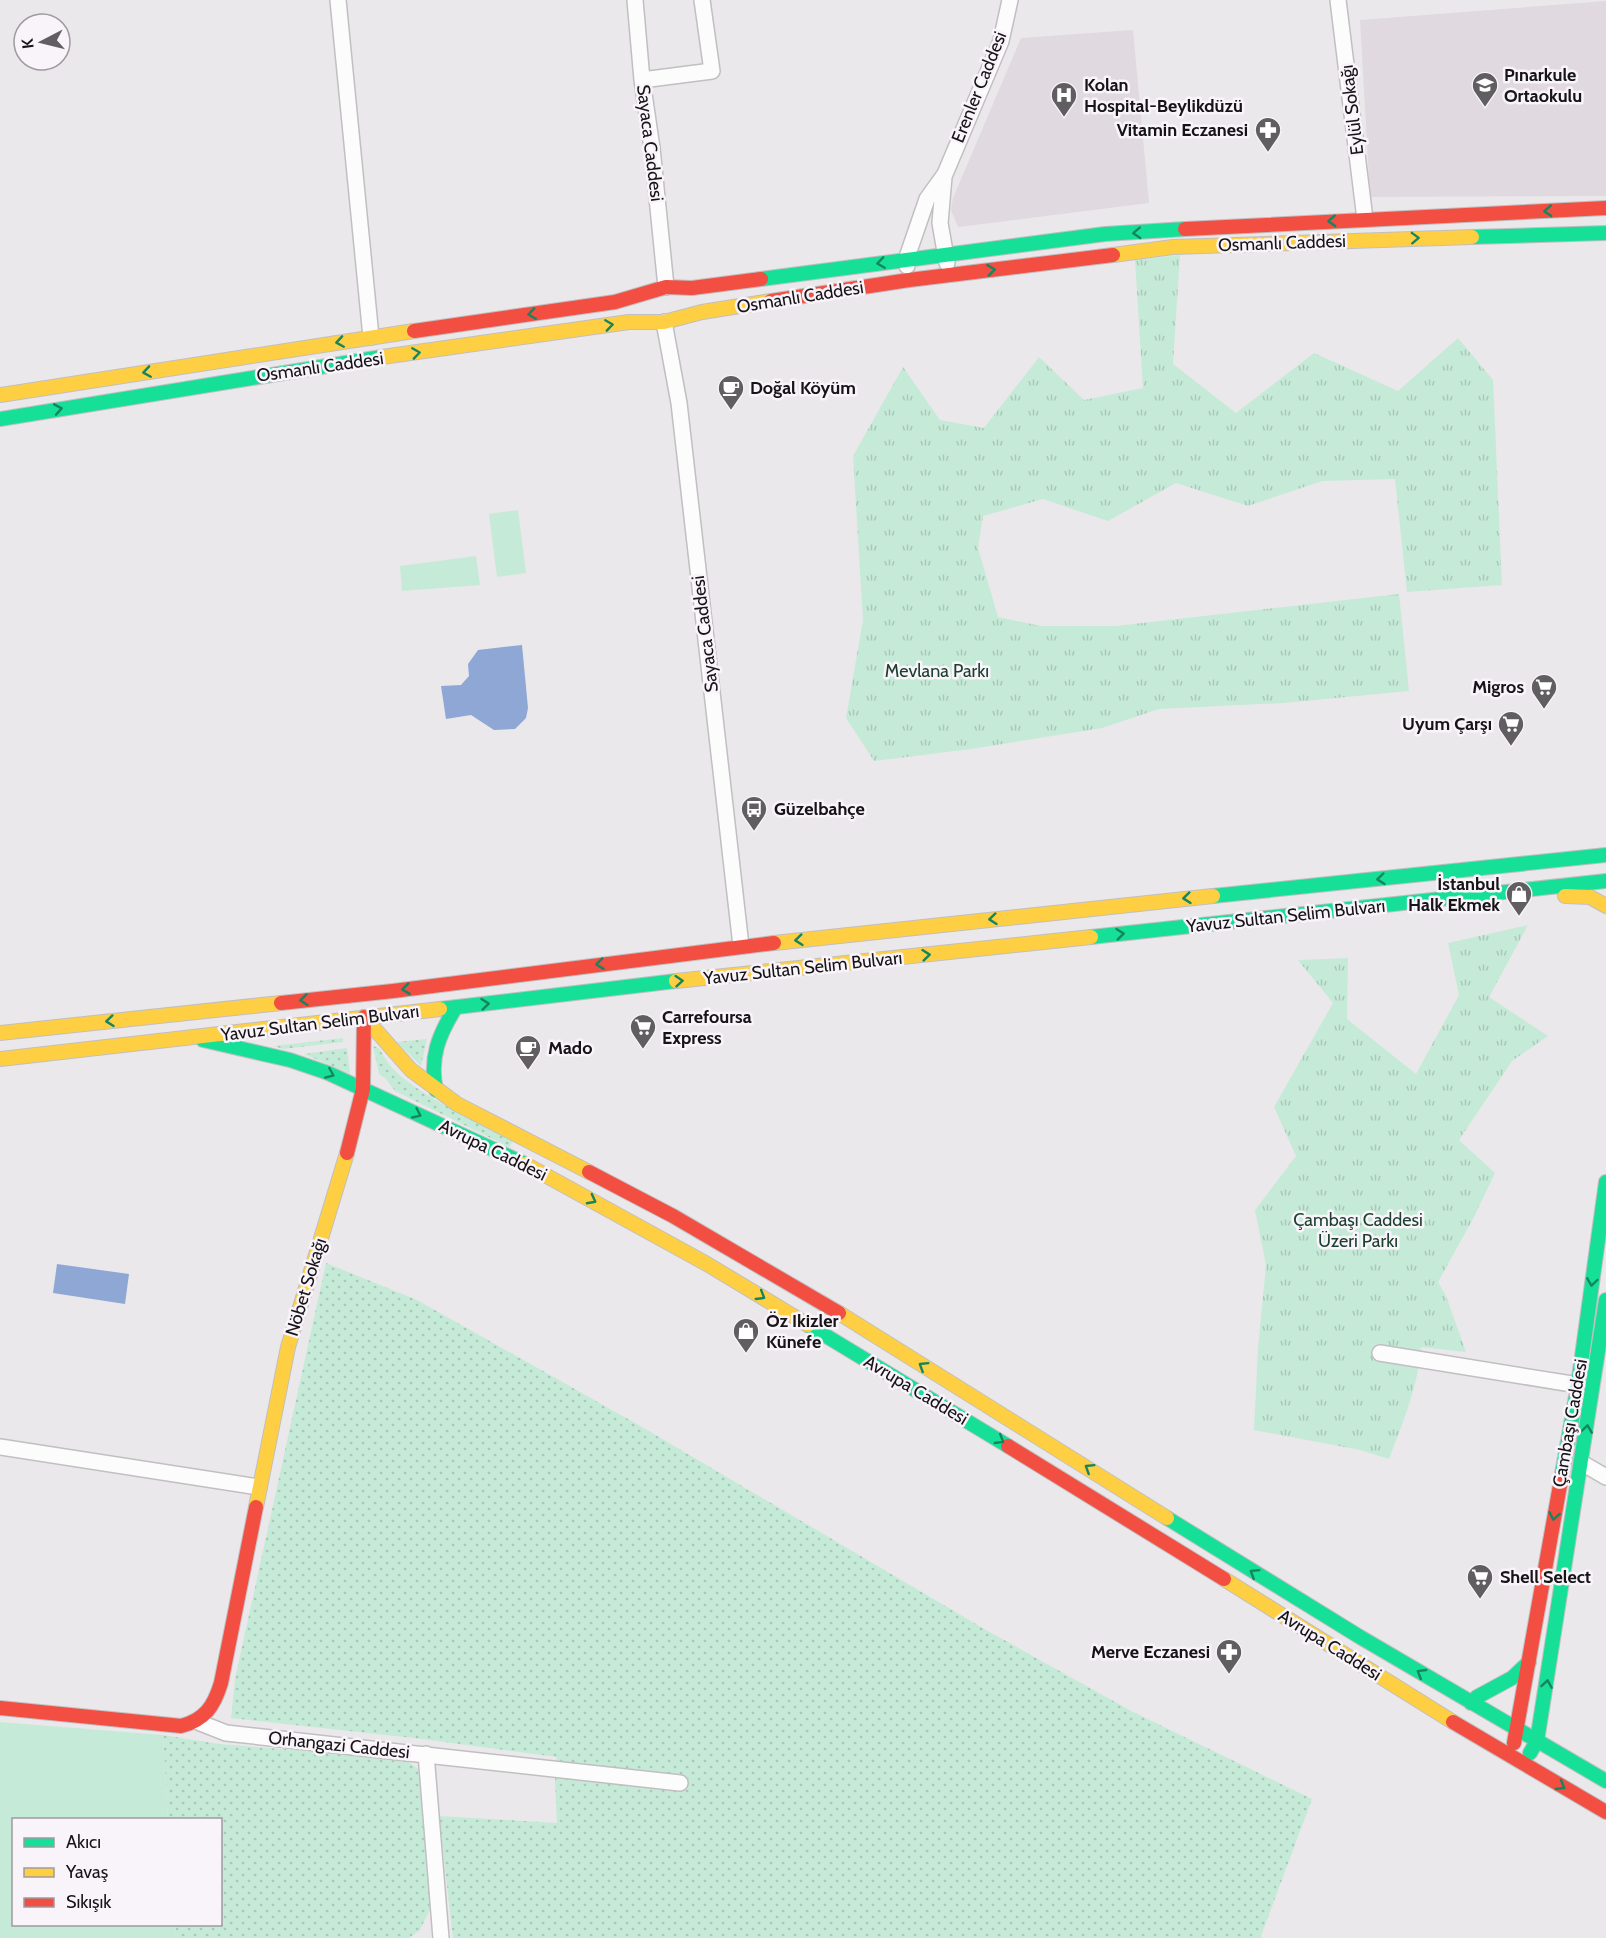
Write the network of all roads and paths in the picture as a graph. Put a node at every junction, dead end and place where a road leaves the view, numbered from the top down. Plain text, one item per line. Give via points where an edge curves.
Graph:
1 (338, 0) edge
2 (635, 0) edge
3 (702, 0) edge
4 (1010, 0) edge
5 (1338, 0) edge
6 (642, 80) junction
7 (945, 174) junction
8 (1606, 208) edge
9 (1365, 219) junction
10 (1606, 233) edge
11 (945, 254) junction
12 (906, 260) junction
13 (948, 275) junction
14 (909, 280) junction
15 (664, 289) junction
16 (666, 321) junction
17 (371, 337) junction
18 (0, 395) edge
19 (0, 419) edge
20 (1606, 841) edge
21 (1606, 855) edge
22 (1536, 863) junction
23 (1606, 881) edge
24 (1537, 889) junction
25 (1606, 906) edge
26 (764, 944) junction
27 (741, 946) junction
28 (764, 974) junction
29 (747, 975) junction
30 (362, 994) junction
31 (456, 1007) junction
32 (364, 1017) junction
33 (0, 1033) edge
34 (192, 1037) junction
35 (0, 1059) edge
36 (363, 1089) junction
37 (436, 1090) junction
38 (1606, 1182) edge
39 (1606, 1300) edge
40 (1380, 1353) dead end
41 (1578, 1385) junction
42 (0, 1447) edge
43 (1582, 1464) junction
44 (1606, 1477) edge
45 (259, 1487) junction
46 (1529, 1662) junction
47 (1472, 1703) junction
48 (0, 1708) edge
49 (198, 1722) junction
50 (1516, 1730) junction
51 (1537, 1741) junction
52 (426, 1754) junction
53 (1517, 1761) junction
54 (1606, 1781) edge
55 (680, 1783) dead end
56 (1606, 1812) edge
57 (441, 1938) edge

1 - 17 street, Osmanlı Caddesi
2 - 6 street, Sayaca Caddesi
3 - 6 street via 712,71
4 - 7 street, Erenler Caddesi via 1001,41
5 - 9 street, Eylül Sokağı
6 - 15 street, Sayaca Caddesi
7 - 11 street via 940,223
7 - 12 street via 927,199
8 -> 9 main road, Osmanlı Caddesi
9 -> 11 main road, Osmanlı Caddesi via 1105,234
13 -> 10 main road, Osmanlı Caddesi via 1173,247
11 - 12 main road, Osmanlı Caddesi
11 - 13 street
12 - 14 street
12 -> 15 main road, Osmanlı Caddesi
13 - 14 main road, Osmanlı Caddesi
14 - 16 main road, Osmanlı Caddesi
15 - 16 main road via 680,294 683,308
15 - 16 main road via 647,296 646,304 649,315
15 -> 17 main road, Osmanlı Caddesi via 615,302
19 -> 16 main road, Osmanlı Caddesi via 294,370 629,322
16 - 27 street, Sayaca Caddesi via 679,404
17 -> 18 main road, Osmanlı Caddesi
20 - 22 main road via 1557,851
21 - 22 main road, Yavuz Sultan Selim Bulvarı
22 -> 26 main road, Yavuz Sultan Selim Bulvarı
23 - 24 main road, Yavuz Sultan Selim Bulvarı
24 - 25 main road via 1557,896 1590,897
28 -> 24 main road, Yavuz Sultan Selim Bulvarı
26 - 27 main road, Yavuz Sultan Selim Bulvarı
26 - 28 main road
27 - 29 main road via 741,971
27 -> 30 main road, Yavuz Sultan Selim Bulvarı
28 - 29 main road, Yavuz Sultan Selim Bulvarı
31 -> 29 main road, Yavuz Sultan Selim Bulvarı
30 - 32 main road, Nöbet Sokağı
30 -> 33 main road, Yavuz Sultan Selim Bulvarı
31 - 32 main road, Yavuz Sultan Selim Bulvarı
31 - 37 main road via 435,1046 432,1077
32 - 34 main road, Yavuz Sultan Selim Bulvarı
32 - 36 main road, Nöbet Sokağı
32 - 37 main road, Avrupa Caddesi via 397,1056
34 - 35 main road, Yavuz Sultan Selim Bulvarı
34 -> 36 main road, Avrupa Caddesi via 290,1060
36 - 45 main road, Nöbet Sokağı via 340,1179 288,1347
36 -> 53 main road, Avrupa Caddesi via 510,1156 707,1263 1077,1486
47 -> 37 main road, Avrupa Caddesi via 1233,1560 796,1287 674,1216
38 -> 41 main road, Çambaşı Caddesi
43 -> 39 main road, Çambaşı Caddesi
40 - 41 street
41 -> 46 main road, Çambaşı Caddesi
42 - 45 street
43 - 44 street
51 -> 43 main road, Çambaşı Caddesi
45 - 49 main road, Nöbet Sokağı via 221,1680 208,1713
46 - 47 main road via 1512,1678
46 - 50 main road, Çambaşı Caddesi
47 - 50 main road, Avrupa Caddesi
48 - 49 main road, Orhangazi Caddesi via 171,1725
49 - 52 street, Orhangazi Caddesi via 226,1733
50 - 51 main road, Avrupa Caddesi
50 - 53 main road, Çambaşı Caddesi
51 - 53 main road via 1527,1756
51 - 54 main road, Avrupa Caddesi
52 - 55 street, Orhangazi Caddesi
52 - 57 street
53 -> 56 main road, Avrupa Caddesi

